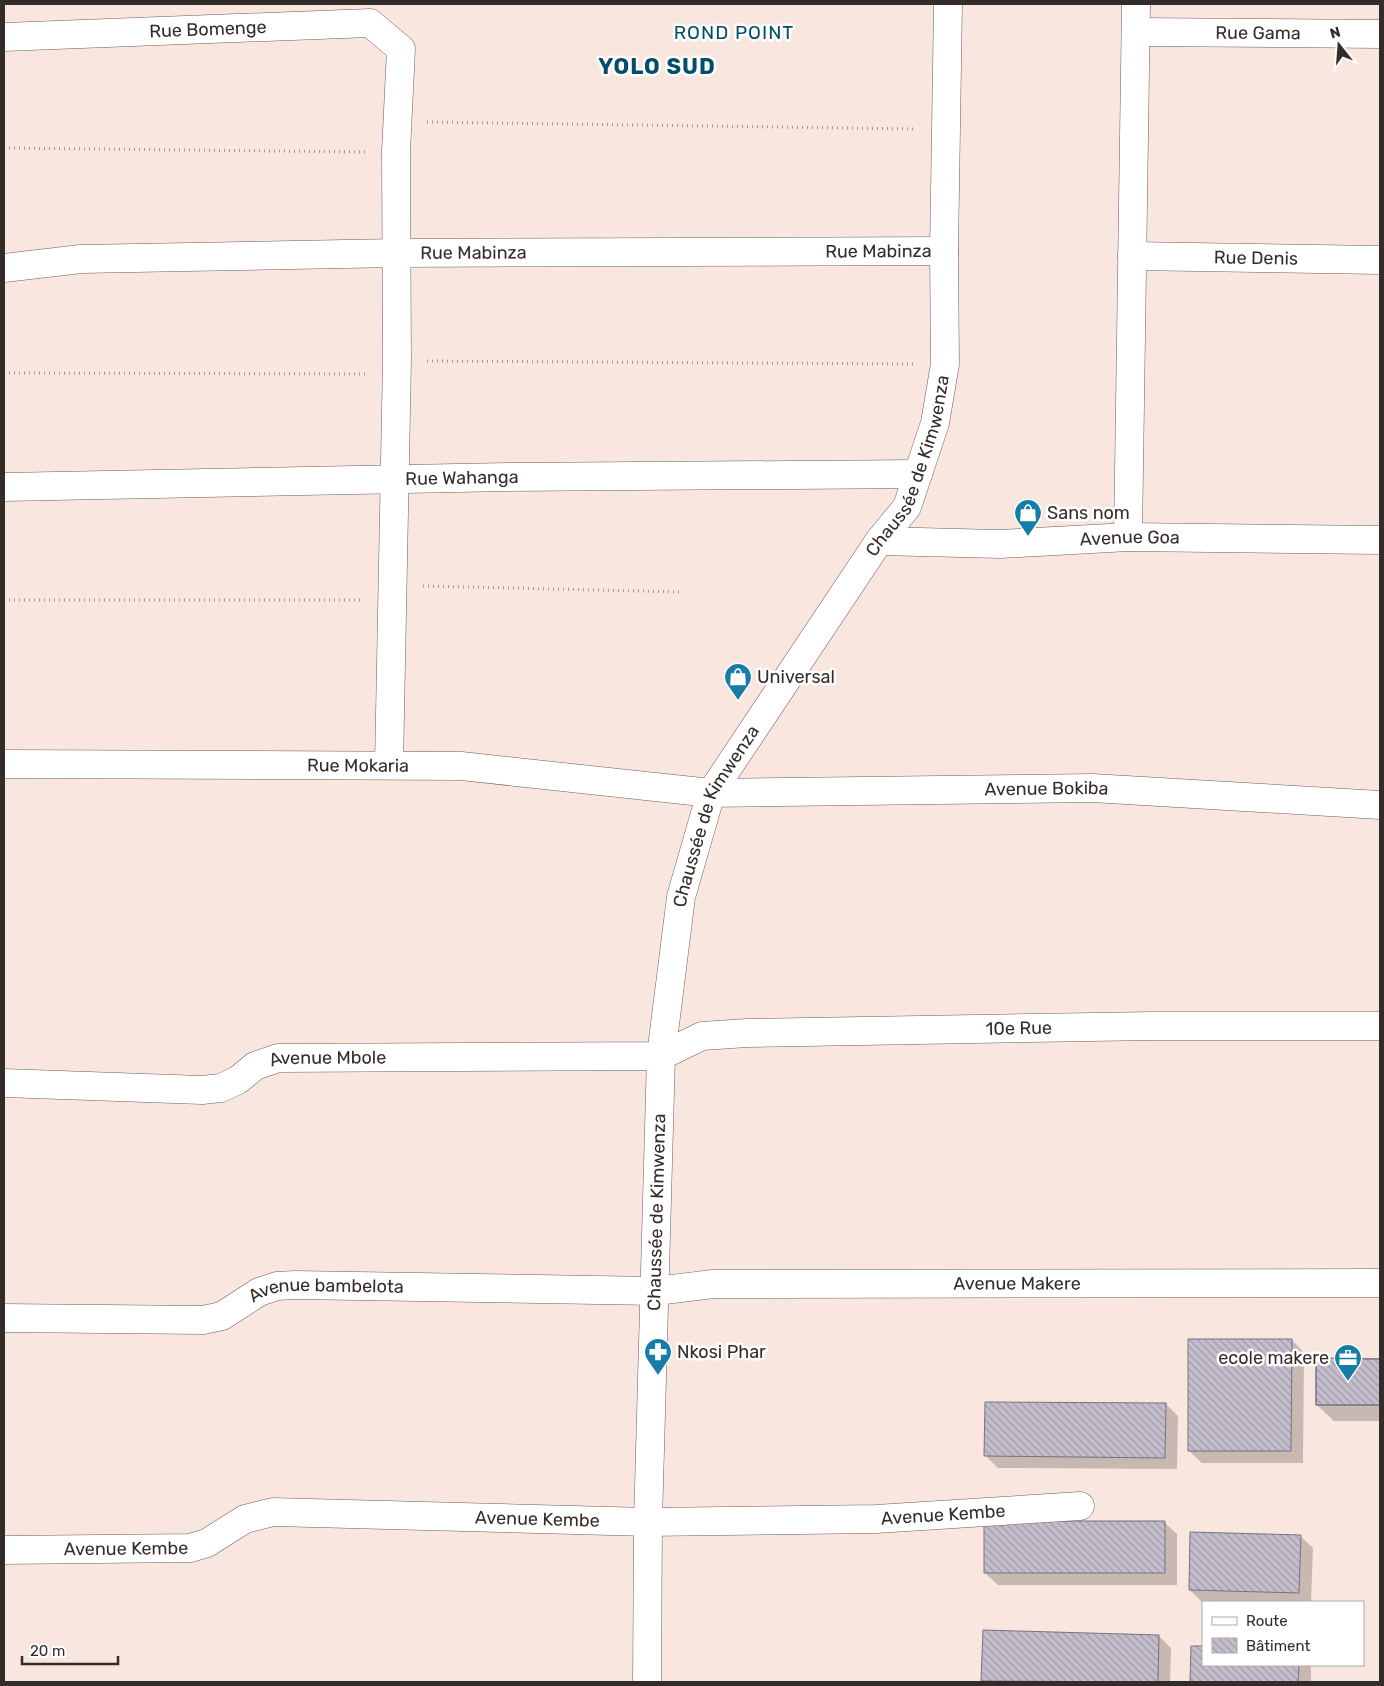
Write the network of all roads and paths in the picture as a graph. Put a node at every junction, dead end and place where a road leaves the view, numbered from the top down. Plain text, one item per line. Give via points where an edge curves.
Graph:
1 (948, 4) edge
2 (1136, 4) edge
3 (333, 14) edge
4 (1137, 32) junction
5 (1380, 34) edge
6 (4, 37) edge
7 (396, 122) junction
8 (946, 130) junction
9 (4, 148) edge
10 (396, 152) junction
11 (944, 251) junction
12 (396, 252) junction
13 (1132, 256) junction
14 (1380, 260) edge
15 (4, 268) edge
16 (945, 364) junction
17 (397, 368) junction
18 (4, 373) edge
19 (918, 474) junction
20 (394, 481) junction
21 (4, 487) edge
22 (1128, 538) junction
23 (1380, 540) edge
24 (879, 541) junction
25 (683, 592) dead end
26 (392, 593) junction
27 (4, 600) edge
28 (4, 764) edge
29 (390, 765) junction
30 (711, 793) junction
31 (1380, 805) edge
32 (1380, 1026) edge
33 (661, 1056) junction
34 (4, 1083) edge
35 (1380, 1283) edge
36 (656, 1291) junction
37 (4, 1318) edge
38 (1080, 1506) dead end
39 (648, 1522) junction
40 (4, 1550) edge
41 (647, 1682) edge

1 - 8 street, Chaussée de Kimwenza
2 - 4 street
3 - 6 street, Rue Bomenge
3 - 7 street, Rue Bomenge via 370,23 401,49
4 - 5 street, Rue Gama
4 - 13 street
7 - 8 path
7 - 10 street
8 - 11 street, Chaussée de Kimwenza
9 - 10 path
10 - 12 street
11 - 12 street, Rue Mabinza
11 - 16 street, Chaussée de Kimwenza
12 - 15 street, Rue Mabinza via 80,259
12 - 17 street
13 - 14 street, Rue Denis
13 - 22 street
16 - 17 path
16 - 19 street, Chaussée de Kimwenza via 935,423
17 - 18 path
17 - 20 street
19 - 20 street, Rue Wahanga
19 - 24 street, Chaussée de Kimwenza via 907,507
20 - 21 street, Rue Wahanga
20 - 26 street
22 - 23 street, Avenue Goa
22 - 24 street, Avenue Goa via 1000,544
24 - 30 street, Chaussée de Kimwenza
25 - 26 path
26 - 27 path
26 - 29 street
28 - 29 street, Rue Mokaria
29 - 30 street, Rue Mokaria via 462,766
30 - 31 street, Avenue Bokiba via 1092,788
30 - 33 street, Chaussée de Kimwenza via 681,897
32 - 33 street, 10e Rue via 1153,1026 747,1033 702,1036
33 - 34 street, Avenue Mbole via 278,1058 255,1066 238,1080 221,1088 202,1090
33 - 36 street, Chaussée de Kimwenza
35 - 36 street, Avenue Makere via 722,1284
36 - 37 street, Avenue bambelota via 295,1285 276,1286 259,1292 222,1316 203,1320
36 - 39 street, Chaussée de Kimwenza
38 - 39 street, Avenue Kembe via 876,1519
39 - 40 street, Avenue Kembe via 273,1512 245,1520 223,1535 190,1548
39 - 41 street, Chaussée de Kimwenza

